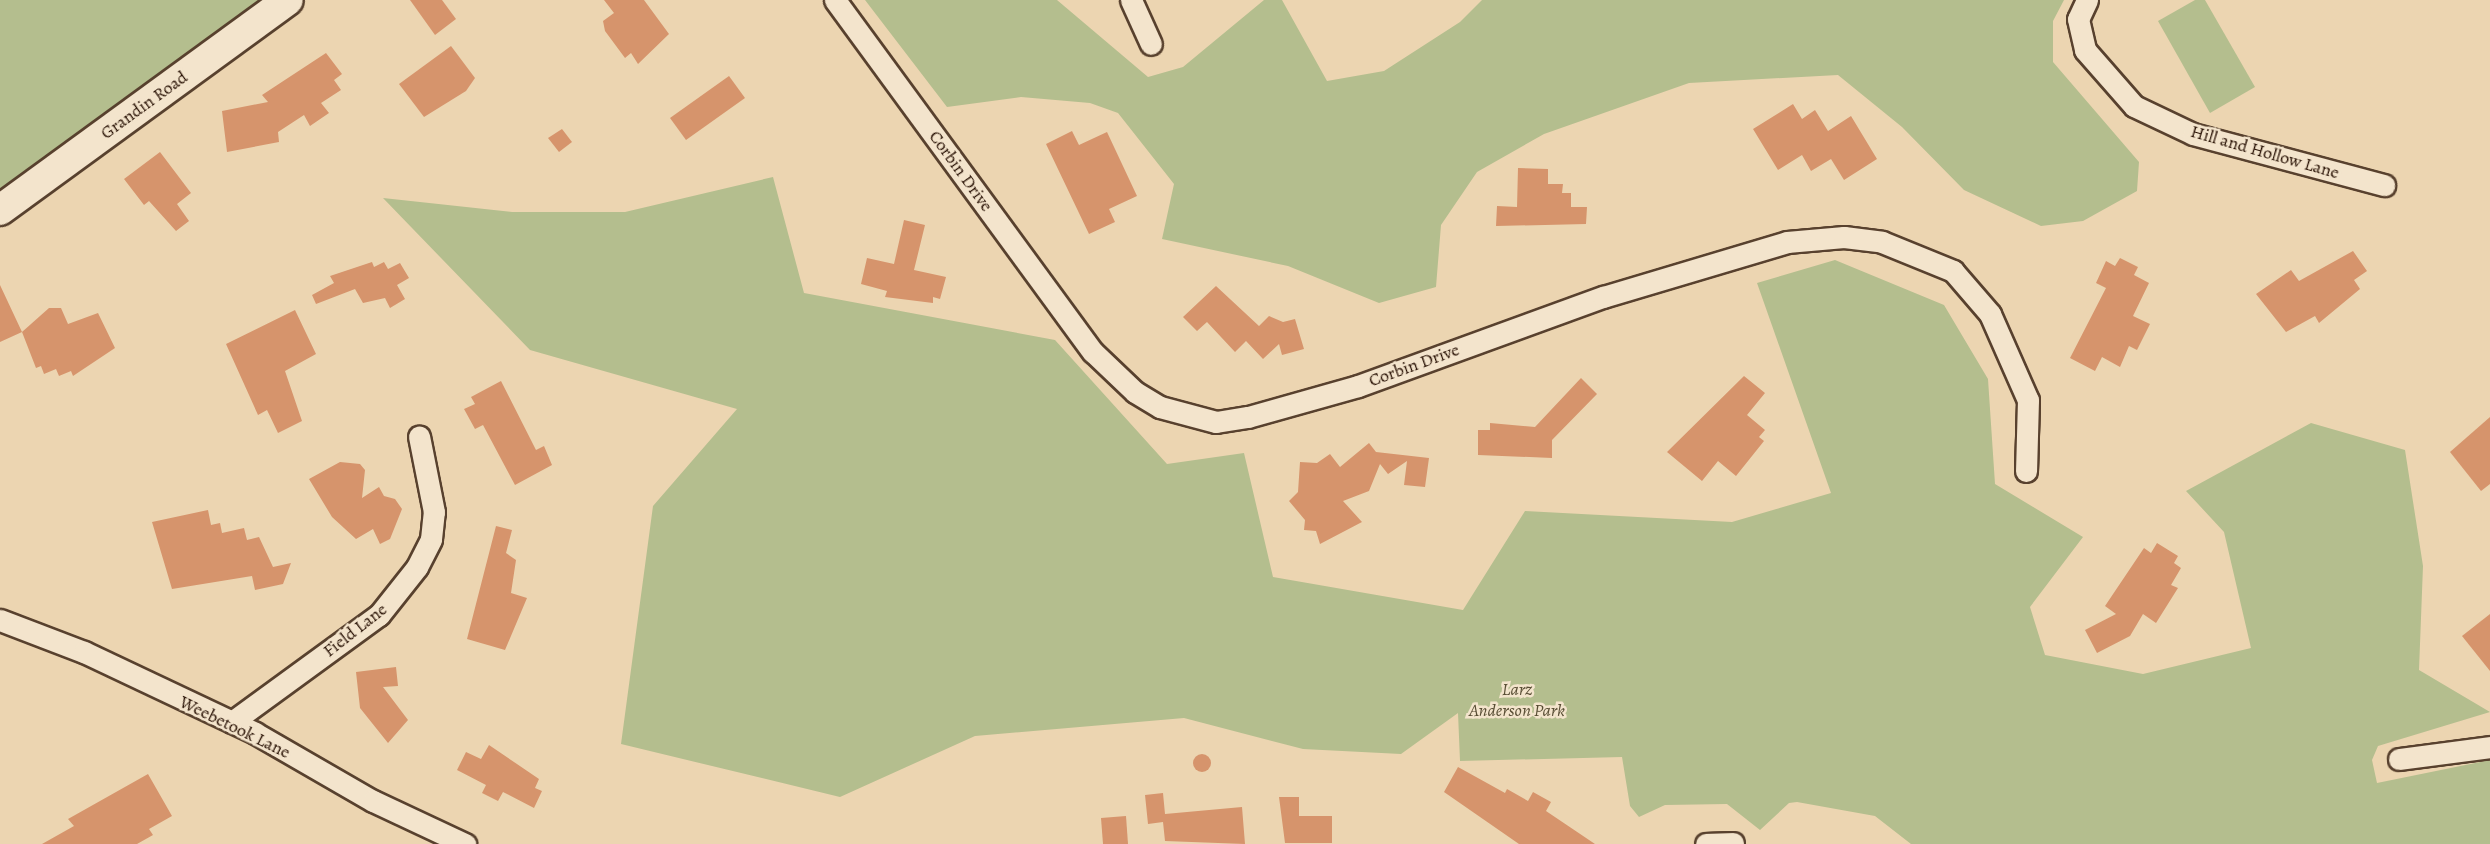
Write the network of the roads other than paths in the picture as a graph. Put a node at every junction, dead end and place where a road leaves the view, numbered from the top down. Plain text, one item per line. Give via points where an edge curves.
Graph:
1 (288, 0) edge
2 (836, 0) edge
3 (1131, 0) edge
4 (2087, 0) edge
5 (1151, 44) dead end
6 (2384, 185) dead end
7 (0, 210) edge
8 (419, 436) dead end
9 (2026, 471) dead end
10 (0, 620) edge
11 (232, 722) junction
12 (2490, 747) edge
13 (2399, 759) dead end
14 (1733, 843) edge
15 (465, 844) edge
16 (1706, 844) edge

1 - 7 street, Grandin Road
2 - 9 street, Corbin Drive via 1093,352 1127,386 1160,407 1216,422 1248,417 1358,386 1603,297 1787,242 1844,237 1901,247 1953,271 1990,314 2028,400
3 - 5 street
4 - 6 street, Hill and Hollow Lane via 2078,19 2085,50 2134,106 2193,134
8 - 11 street, Field Lane via 434,512 431,539 417,567 379,615
10 - 11 street, Weebetook Lane via 84,652
11 - 15 street, Weebetook Lane via 373,801
12 - 13 street
14 - 16 street

